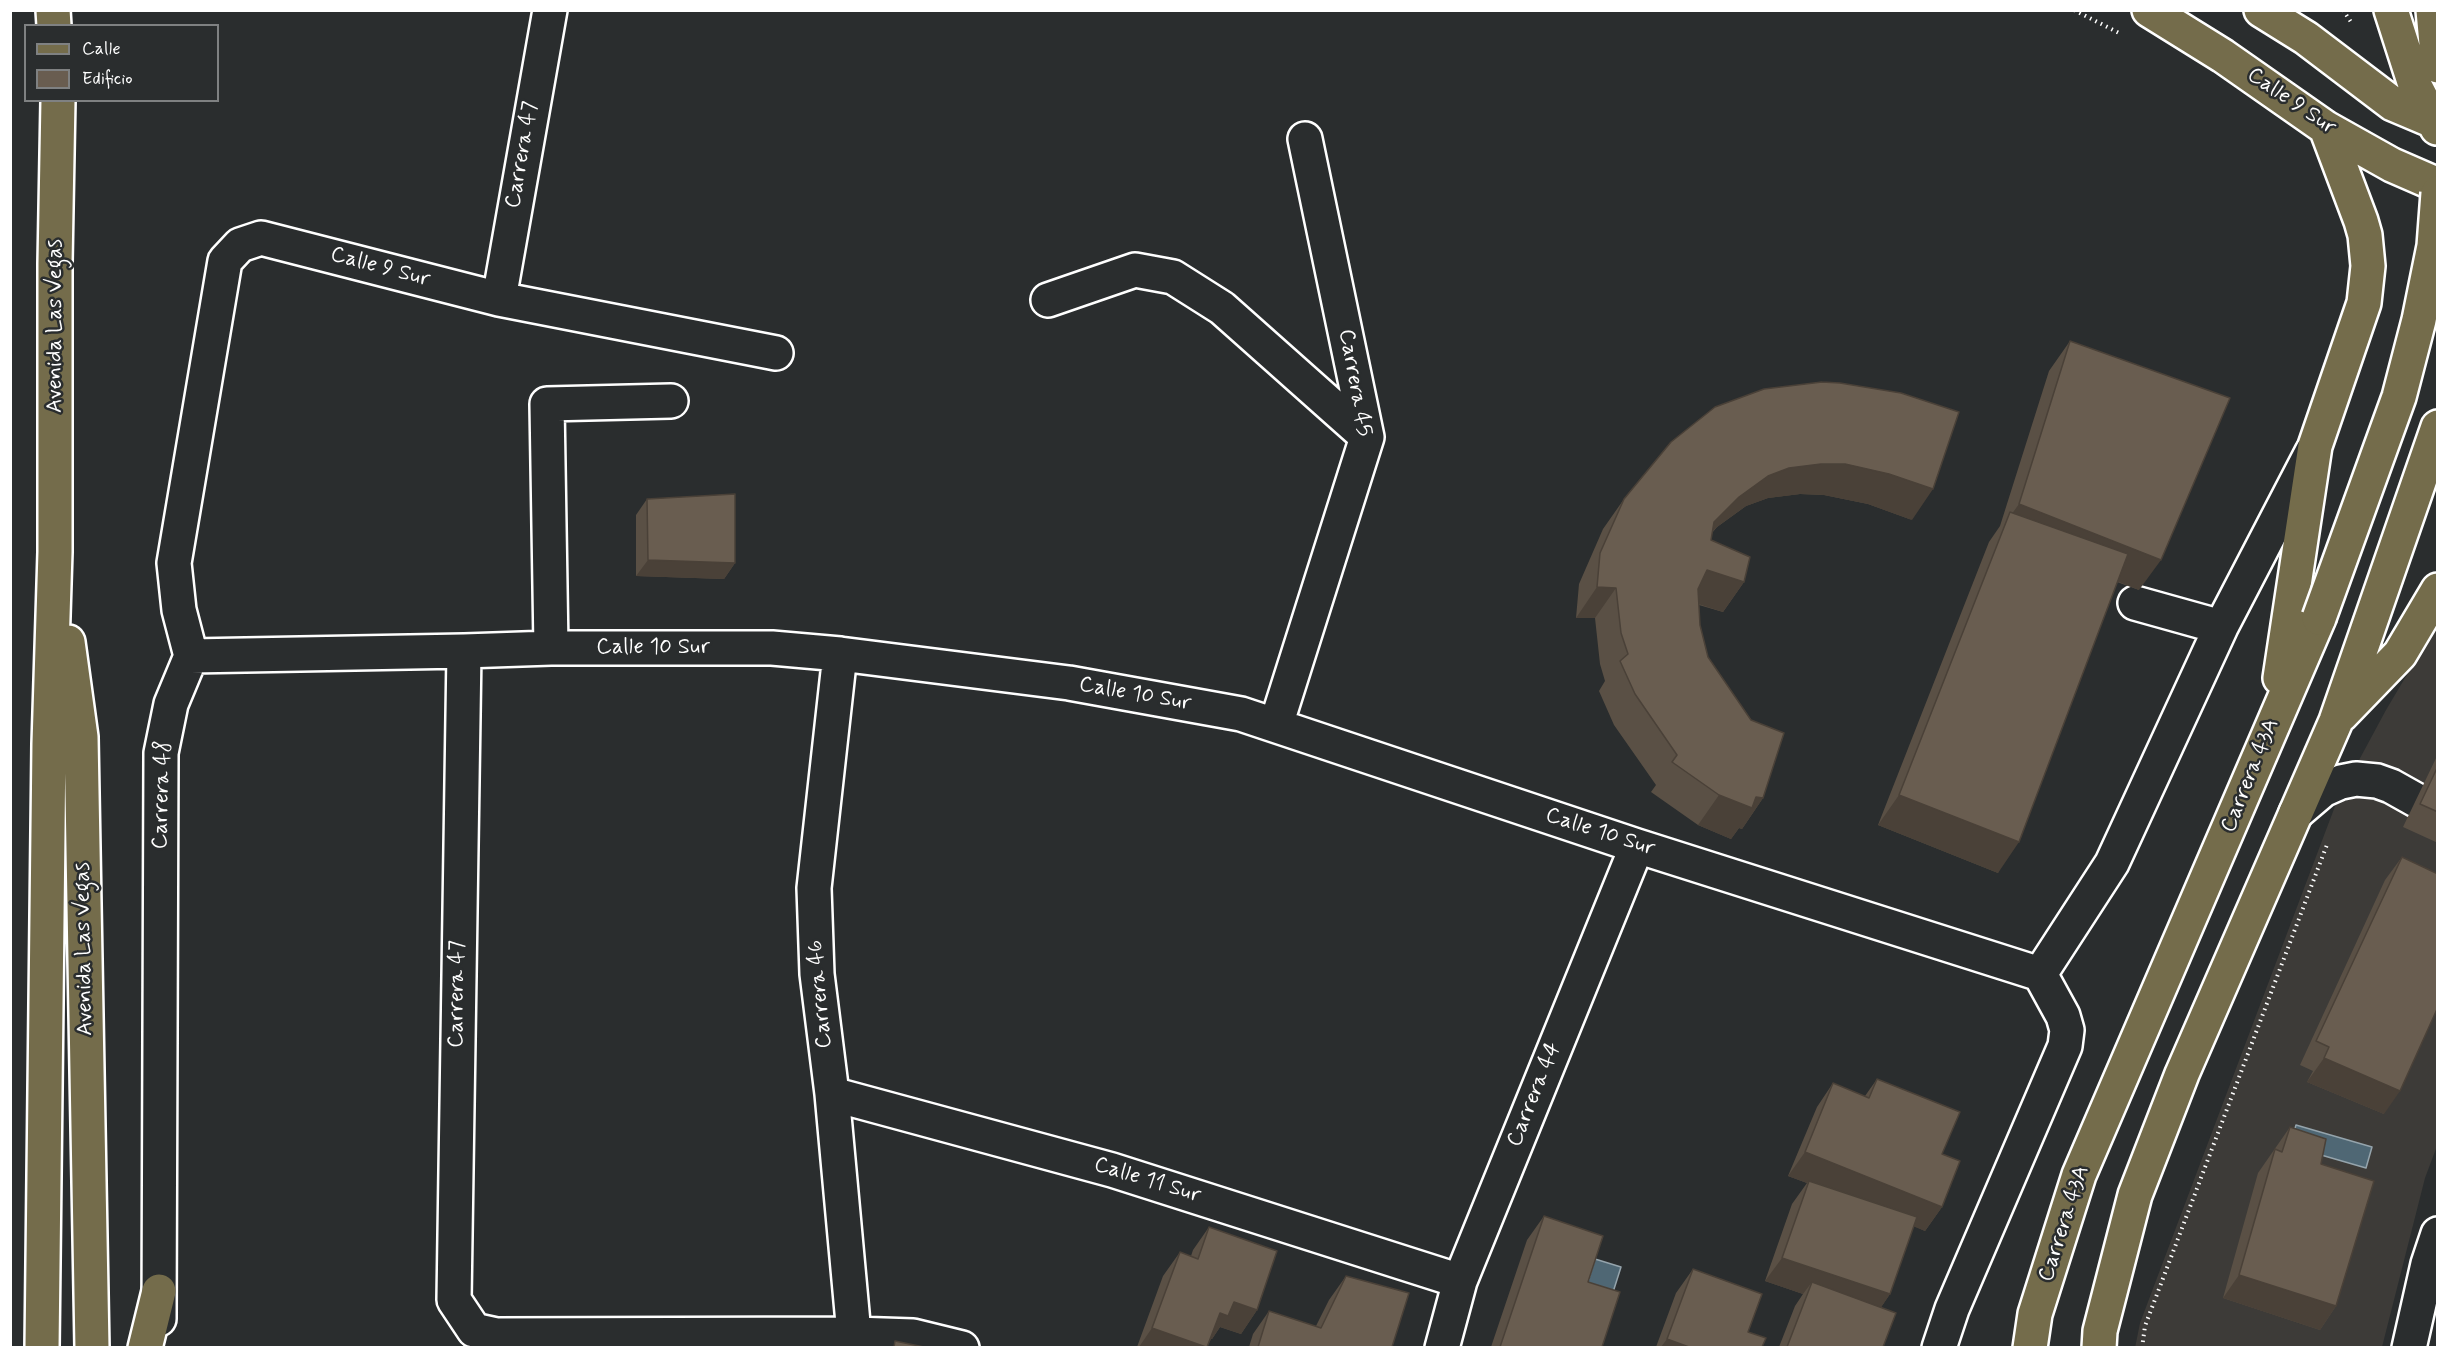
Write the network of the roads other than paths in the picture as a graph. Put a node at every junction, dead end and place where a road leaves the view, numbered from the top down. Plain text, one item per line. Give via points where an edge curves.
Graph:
1 (550, 10) edge
2 (2149, 10) edge
3 (2261, 10) edge
4 (2391, 10) edge
5 (2433, 10) edge
6 (2438, 66) edge
7 (58, 102) edge
8 (2436, 124) edge
9 (2326, 128) junction
10 (1305, 139) dead end
11 (2438, 184) edge
12 (2438, 193) edge
13 (499, 299) junction
14 (1048, 300) dead end
15 (776, 353) dead end
16 (671, 401) dead end
17 (2438, 427) edge
18 (1367, 436) junction
19 (2315, 446) junction
20 (55, 552) junction
21 (2438, 591) edge
22 (2134, 603) dead end
23 (2221, 627) junction
24 (551, 648) junction
25 (464, 651) junction
26 (840, 654) junction
27 (190, 656) junction
28 (2273, 721) junction
29 (2336, 721) junction
30 (1276, 725) junction
31 (2416, 800) dead end
32 (2296, 813) junction
33 (1637, 846) junction
34 (2040, 974) junction
35 (832, 1094) junction
36 (2434, 1255) edge
37 (1460, 1281) junction
38 (159, 1291) junction
39 (854, 1334) junction
40 (42, 1347) edge
41 (92, 1347) edge
42 (146, 1347) edge
43 (159, 1347) edge
44 (962, 1347) edge
45 (1442, 1347) edge
46 (1939, 1347) edge
47 (2030, 1347) edge
48 (2099, 1347) edge
49 (2409, 1347) edge

1 - 13 street, Carrera 47
2 - 9 main road, Calle 9 Sur
3 - 8 main road via 2306,38 2393,104
4 - 8 main road via 2416,88
5 - 6 main road
7 - 20 main road, Avenida Las Vegas
9 - 11 main road, Calle 9 Sur via 2392,165
9 - 19 main road via 2361,221 2368,266 2364,303
10 - 18 street, Carrera 45
12 - 28 main road, Carrera 43A, bridge via 2434,246 2399,397 2319,618
13 - 15 street, Calle 9 Sur
13 - 27 street, Calle 9 Sur via 261,238 240,245 225,261 174,563 179,610
14 - 18 street via 1135,270 1173,277 1222,308
16 - 24 street via 547,404
17 - 29 main road
18 - 30 street, Carrera 45
19 - 23 street
19 - 28 main road
20 - 40 main road, Avenida Las Vegas
20 - 41 main road, Avenida Las Vegas via 81,737
21 - 29 main road via 2400,654
22 - 23 street
23 - 34 street via 2112,863
24 - 25 street, Calle 10 Sur
24 - 26 street, Calle 10 Sur via 772,648
25 - 27 street, Calle 10 Sur
25 - 39 street, Carrera 47 via 454,1300 474,1330 497,1335
26 - 30 street, Calle 10 Sur via 1069,683 1241,714
26 - 35 street, Carrera 46 via 814,888 817,974
27 - 38 street, Carrera 48 via 171,704 161,753
28 - 47 main road, Carrera 43A via 2079,1175 2035,1314
29 - 32 main road
30 - 33 street, Calle 10 Sur
31 - 32 street via 2377,781 2356,779 2323,790
32 - 48 main road via 2182,1074 2135,1195
33 - 34 street, Calle 10 Sur
33 - 37 street, Carrera 44
34 - 46 street via 2063,1016 2067,1030 2065,1046
35 - 37 street, Calle 11 Sur via 1112,1170
35 - 39 street, Carrera 46
36 - 49 street
37 - 45 street, Carrera 44
38 - 42 main road
38 - 43 street, Carrera 48
39 - 44 street via 913,1336

